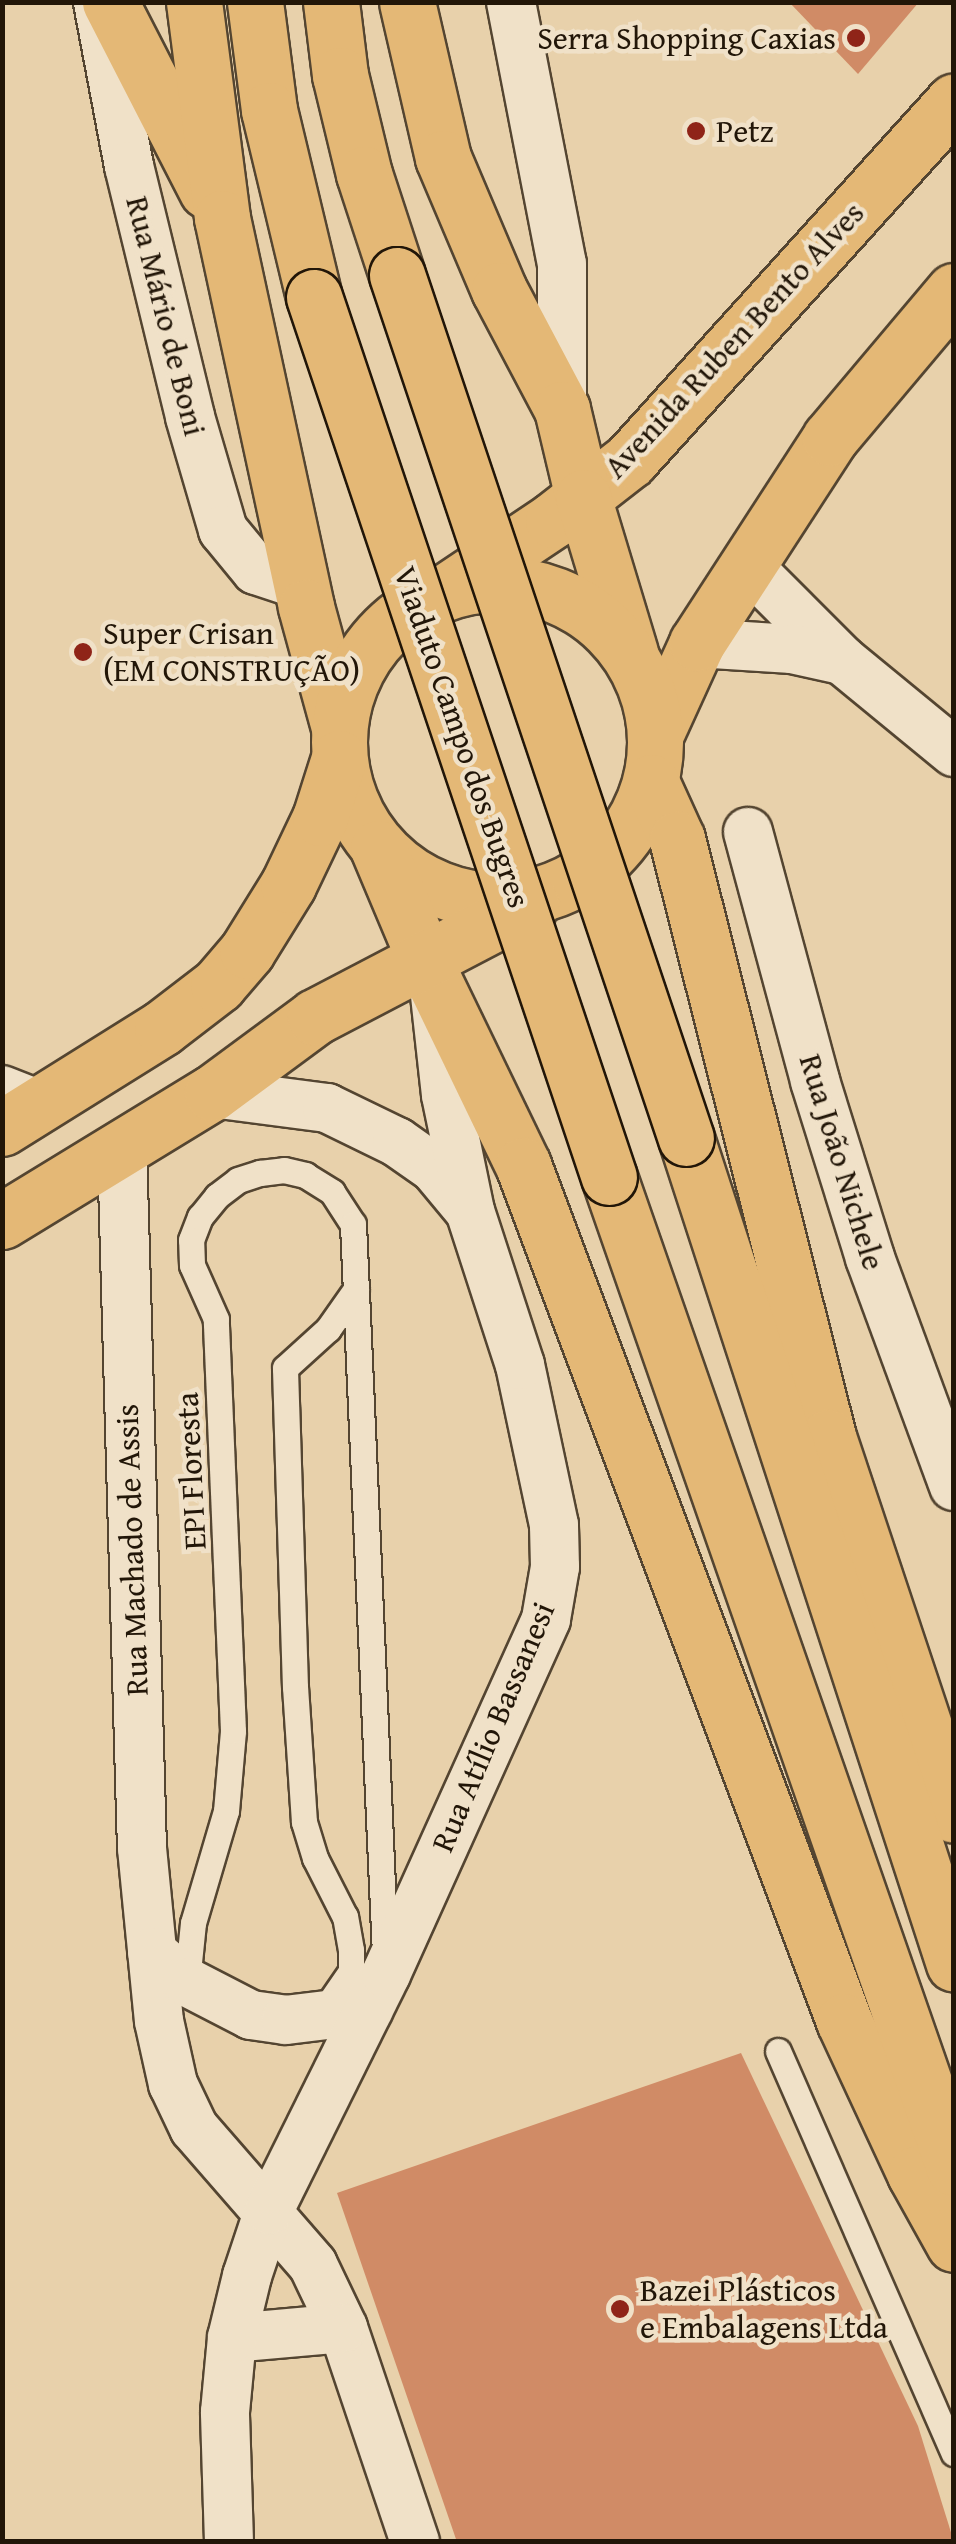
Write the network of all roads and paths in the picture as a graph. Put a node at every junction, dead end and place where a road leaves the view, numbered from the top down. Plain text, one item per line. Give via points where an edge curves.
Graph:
1 (98, 2) edge
2 (110, 2) edge
3 (194, 2) edge
4 (255, 2) edge
5 (331, 2) edge
6 (407, 2) edge
7 (510, 2) edge
8 (954, 102) edge
9 (222, 218) junction
10 (954, 292) edge
11 (562, 408) junction
12 (583, 497) junction
13 (747, 566) junction
14 (301, 585) junction
15 (447, 591) junction
16 (697, 643) junction
17 (631, 656) junction
18 (842, 660) junction
19 (339, 743) junction
20 (954, 752) edge
21 (653, 758) junction
22 (748, 832) dead end
23 (378, 848) junction
24 (558, 890) junction
25 (428, 969) junction
26 (212, 1093) junction
27 (15, 1108) edge
28 (122, 1148) junction
29 (470, 1212) junction
30 (2, 1221) edge
31 (356, 1289) junction
32 (943, 1427) edge
33 (954, 1486) edge
34 (954, 1815) edge
35 (954, 1964) edge
36 (170, 1967) junction
37 (377, 1992) junction
38 (318, 2018) junction
39 (778, 2051) dead end
40 (954, 2168) edge
41 (270, 2210) junction
42 (954, 2244) edge
43 (343, 2328) junction
44 (232, 2338) junction
45 (954, 2453) edge
46 (229, 2542) edge
47 (415, 2542) edge

1 - 14 street, Rua Mário de Boni via 129,166 224,530 256,570
2 - 9 main road
3 - 9 main road
4 - 40 main road, Viaduto Campo dos Bugres, bridge via 269,110 314,297 609,1177
5 - 35 main road, bridge via 364,174
6 - 11 main road via 444,158 499,290
7 - 11 street via 562,264
8 - 12 main road, Avenida Ruben Bento Alves via 714,371 630,460
9 - 14 main road
10 - 13 main road via 830,438
11 - 12 main road
12 - 15 main road, Avenida Ruben Bento Alves
12 - 17 main road
13 - 16 main road
13 - 18 street
14 - 19 main road
15 - 17 main road via 488,583 543,590 603,624
15 - 19 main road via 406,612 373,644 350,683
16 - 18 street via 792,649
16 - 21 main road
17 - 21 main road via 648,693
18 - 20 street
19 - 23 main road via 351,806
19 - 27 main road via 320,818 288,885 218,985 162,1028
21 - 24 main road via 632,828 600,864
21 - 34 main road via 828,1437
22 - 32 street, Rua João Nichele via 870,1258
23 - 24 main road via 416,880 462,898 510,902
23 - 25 main road
24 - 25 main road
25 - 26 main road via 315,1017
25 - 29 street, Rua Atílio Bassanesi
25 - 42 main road via 523,1166 844,2021
26 - 28 main road
26 - 29 street via 327,1108 434,1168
28 - 30 main road
28 - 36 street, Rua Machado de Assis via 142,1848
29 - 37 street, Rua Atílio Bassanesi via 520,1365 554,1525 555,1567 546,1619
31 - 36 lane, EPI Floresta via 346,1206 305,1176 284,1170 238,1180 200,1217 192,1265 216,1319 233,1732 226,1811 193,1923
31 - 37 lane, EPI Floresta
31 - 38 lane via 328,1330 285,1368 304,1822 314,1858 345,1917 351,1950 351,1971
32 - 33 street, Rua João Nichele
36 - 38 street via 251,2014
36 - 41 street, Rua Machado de Assis via 173,2084 194,2128
37 - 38 street
37 - 41 street, Rua Atílio Bassanesi
39 - 45 lane
41 - 43 street, Rua Machado de Assis via 314,2266
41 - 44 street, Rua Atílio Bassanesi
43 - 44 street
43 - 47 street, Rua Machado de Assis
44 - 46 street, Rua Atílio Bassanesi via 225,2412

